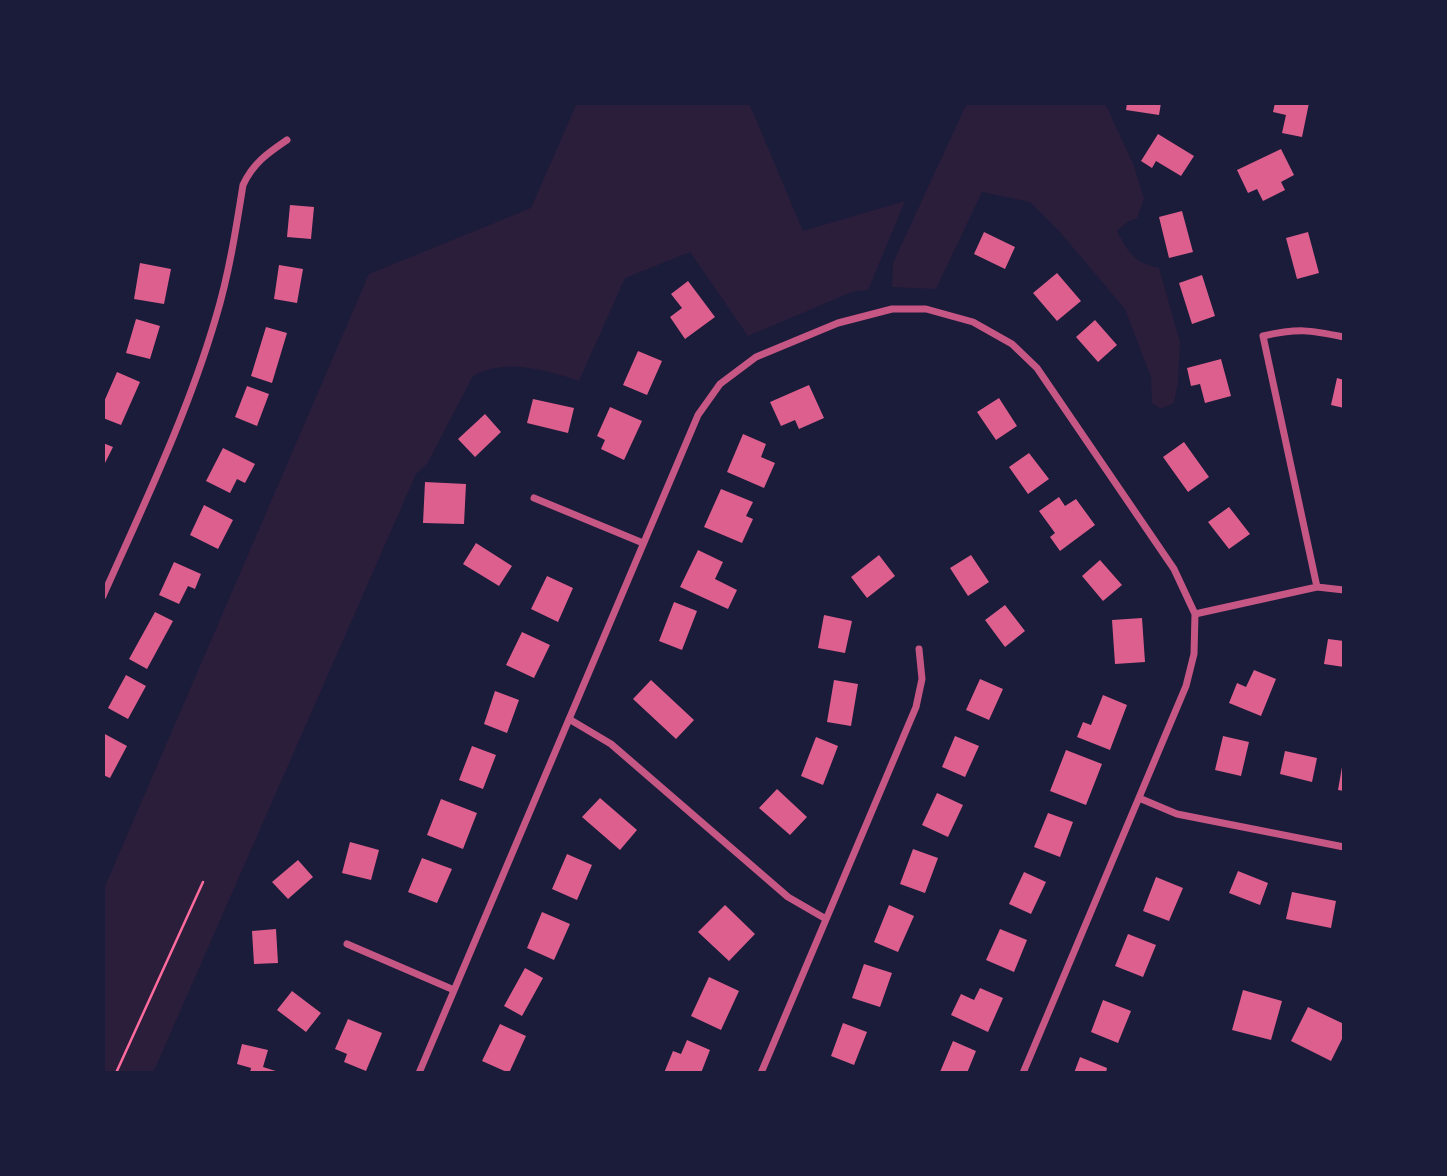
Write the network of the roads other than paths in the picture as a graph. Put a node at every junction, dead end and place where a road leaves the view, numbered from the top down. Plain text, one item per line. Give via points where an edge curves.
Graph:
1 (287, 140) dead end
2 (1344, 337) edge
3 (534, 498) dead end
4 (643, 543) junction
5 (1317, 587) junction
6 (1344, 590) edge
7 (103, 596) edge
8 (1195, 614) junction
9 (919, 649) dead end
10 (569, 719) junction
11 (1139, 798) junction
12 (1344, 847) edge
13 (826, 919) junction
14 (347, 944) dead end
15 (454, 990) junction
16 (419, 1073) edge
17 (761, 1073) edge
18 (1023, 1073) edge

1 - 7 street via 260,159 243,185 225,282 202,362
2 - 5 street via 1310,330 1263,336
3 - 4 street
4 - 8 street via 698,415 731,374 756,357 838,323 892,309 926,309 987,328 1037,368 1174,569
4 - 10 street
5 - 6 street
5 - 8 street
8 - 11 street via 1191,670
9 - 13 street via 922,679 916,707
10 - 13 street via 611,744 788,897
10 - 15 street
11 - 12 street via 1177,814
11 - 18 street
13 - 17 street
14 - 15 street
15 - 16 street

